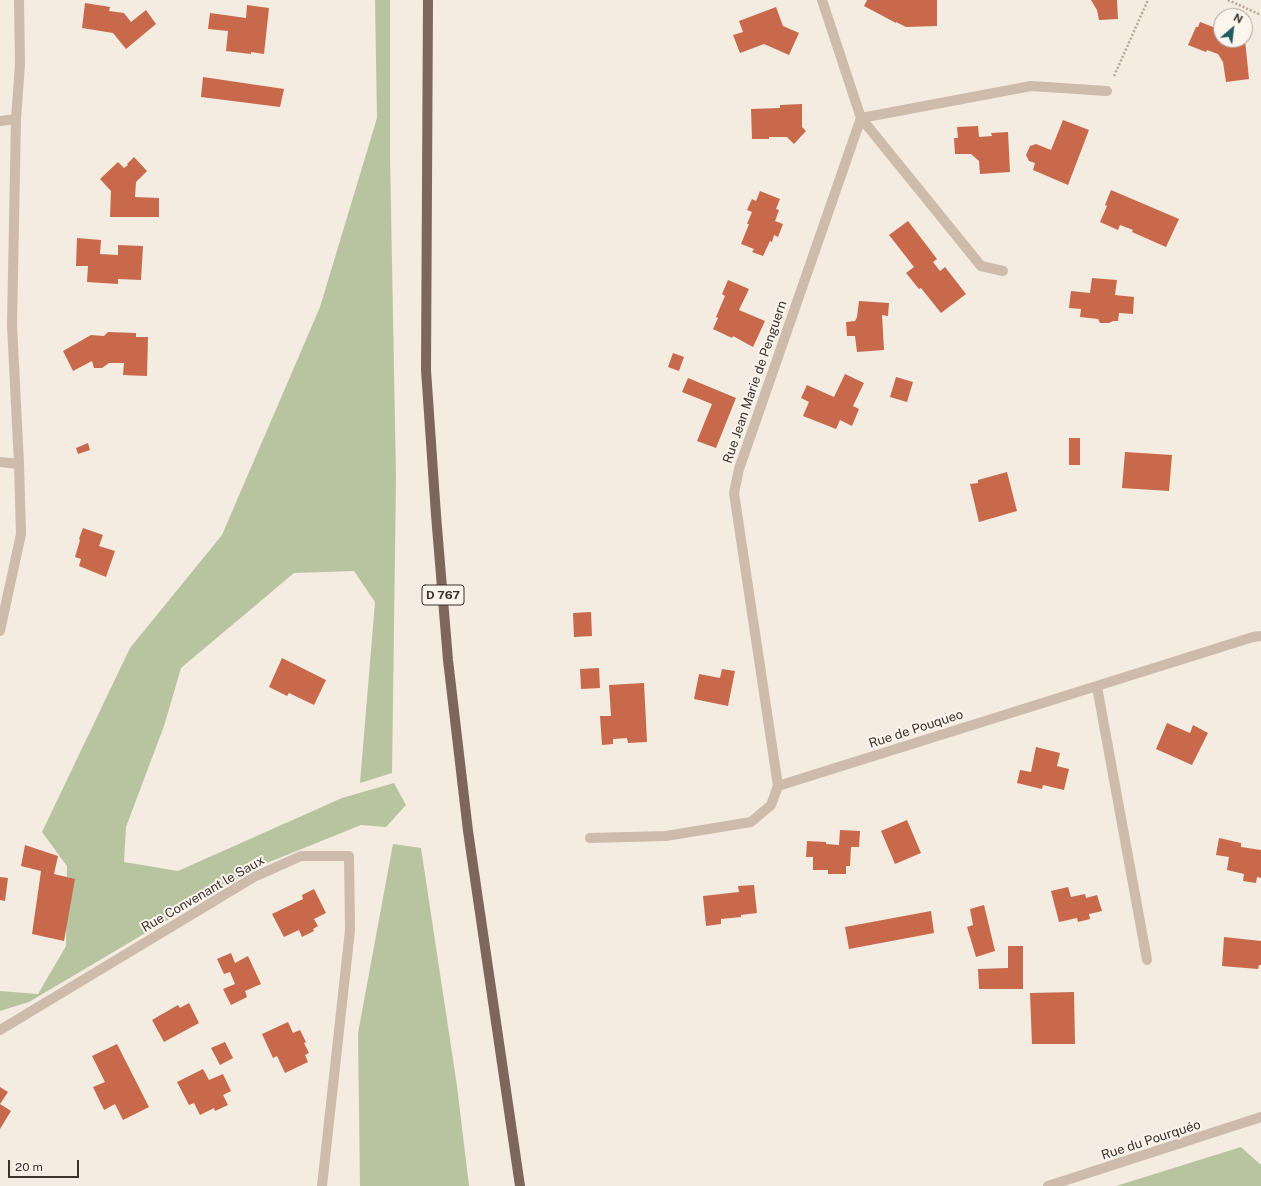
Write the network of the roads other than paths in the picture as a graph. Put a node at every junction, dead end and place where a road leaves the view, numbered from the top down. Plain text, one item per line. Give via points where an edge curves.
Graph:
1 (19, 0) edge
2 (428, 0) edge
3 (822, 0) edge
4 (1107, 91) road end
5 (860, 118) junction
6 (16, 119) junction
7 (0, 121) edge
8 (1003, 271) dead end
9 (0, 462) edge
10 (19, 464) junction
11 (0, 631) edge
12 (1261, 636) edge
13 (1097, 687) junction
14 (778, 786) junction
15 (590, 838) dead end
16 (1147, 960) dead end
17 (0, 1030) edge
18 (1261, 1117) edge
19 (322, 1186) edge
20 (520, 1186) edge
21 (1048, 1186) edge

1 - 6 street via 20,64
2 - 20 main road, D 767 via 426,370 436,515 448,660 468,831
3 - 5 street
4 - 5 street via 1031,86
5 - 8 street via 981,266
5 - 14 street, Rue Jean Marie de Penguern via 739,469 734,493
6 - 7 street
6 - 10 street via 12,325
9 - 10 street
10 - 11 street via 21,534
12 - 13 street, Rue de Pouqueo
13 - 14 street, Rue de Pouqueo
13 - 16 street
14 - 15 street via 771,806 751,822 666,836
17 - 19 street, Rue Convenant le Saux via 254,877 301,856 349,856 350,930
18 - 21 street, Rue du Pourquéo

